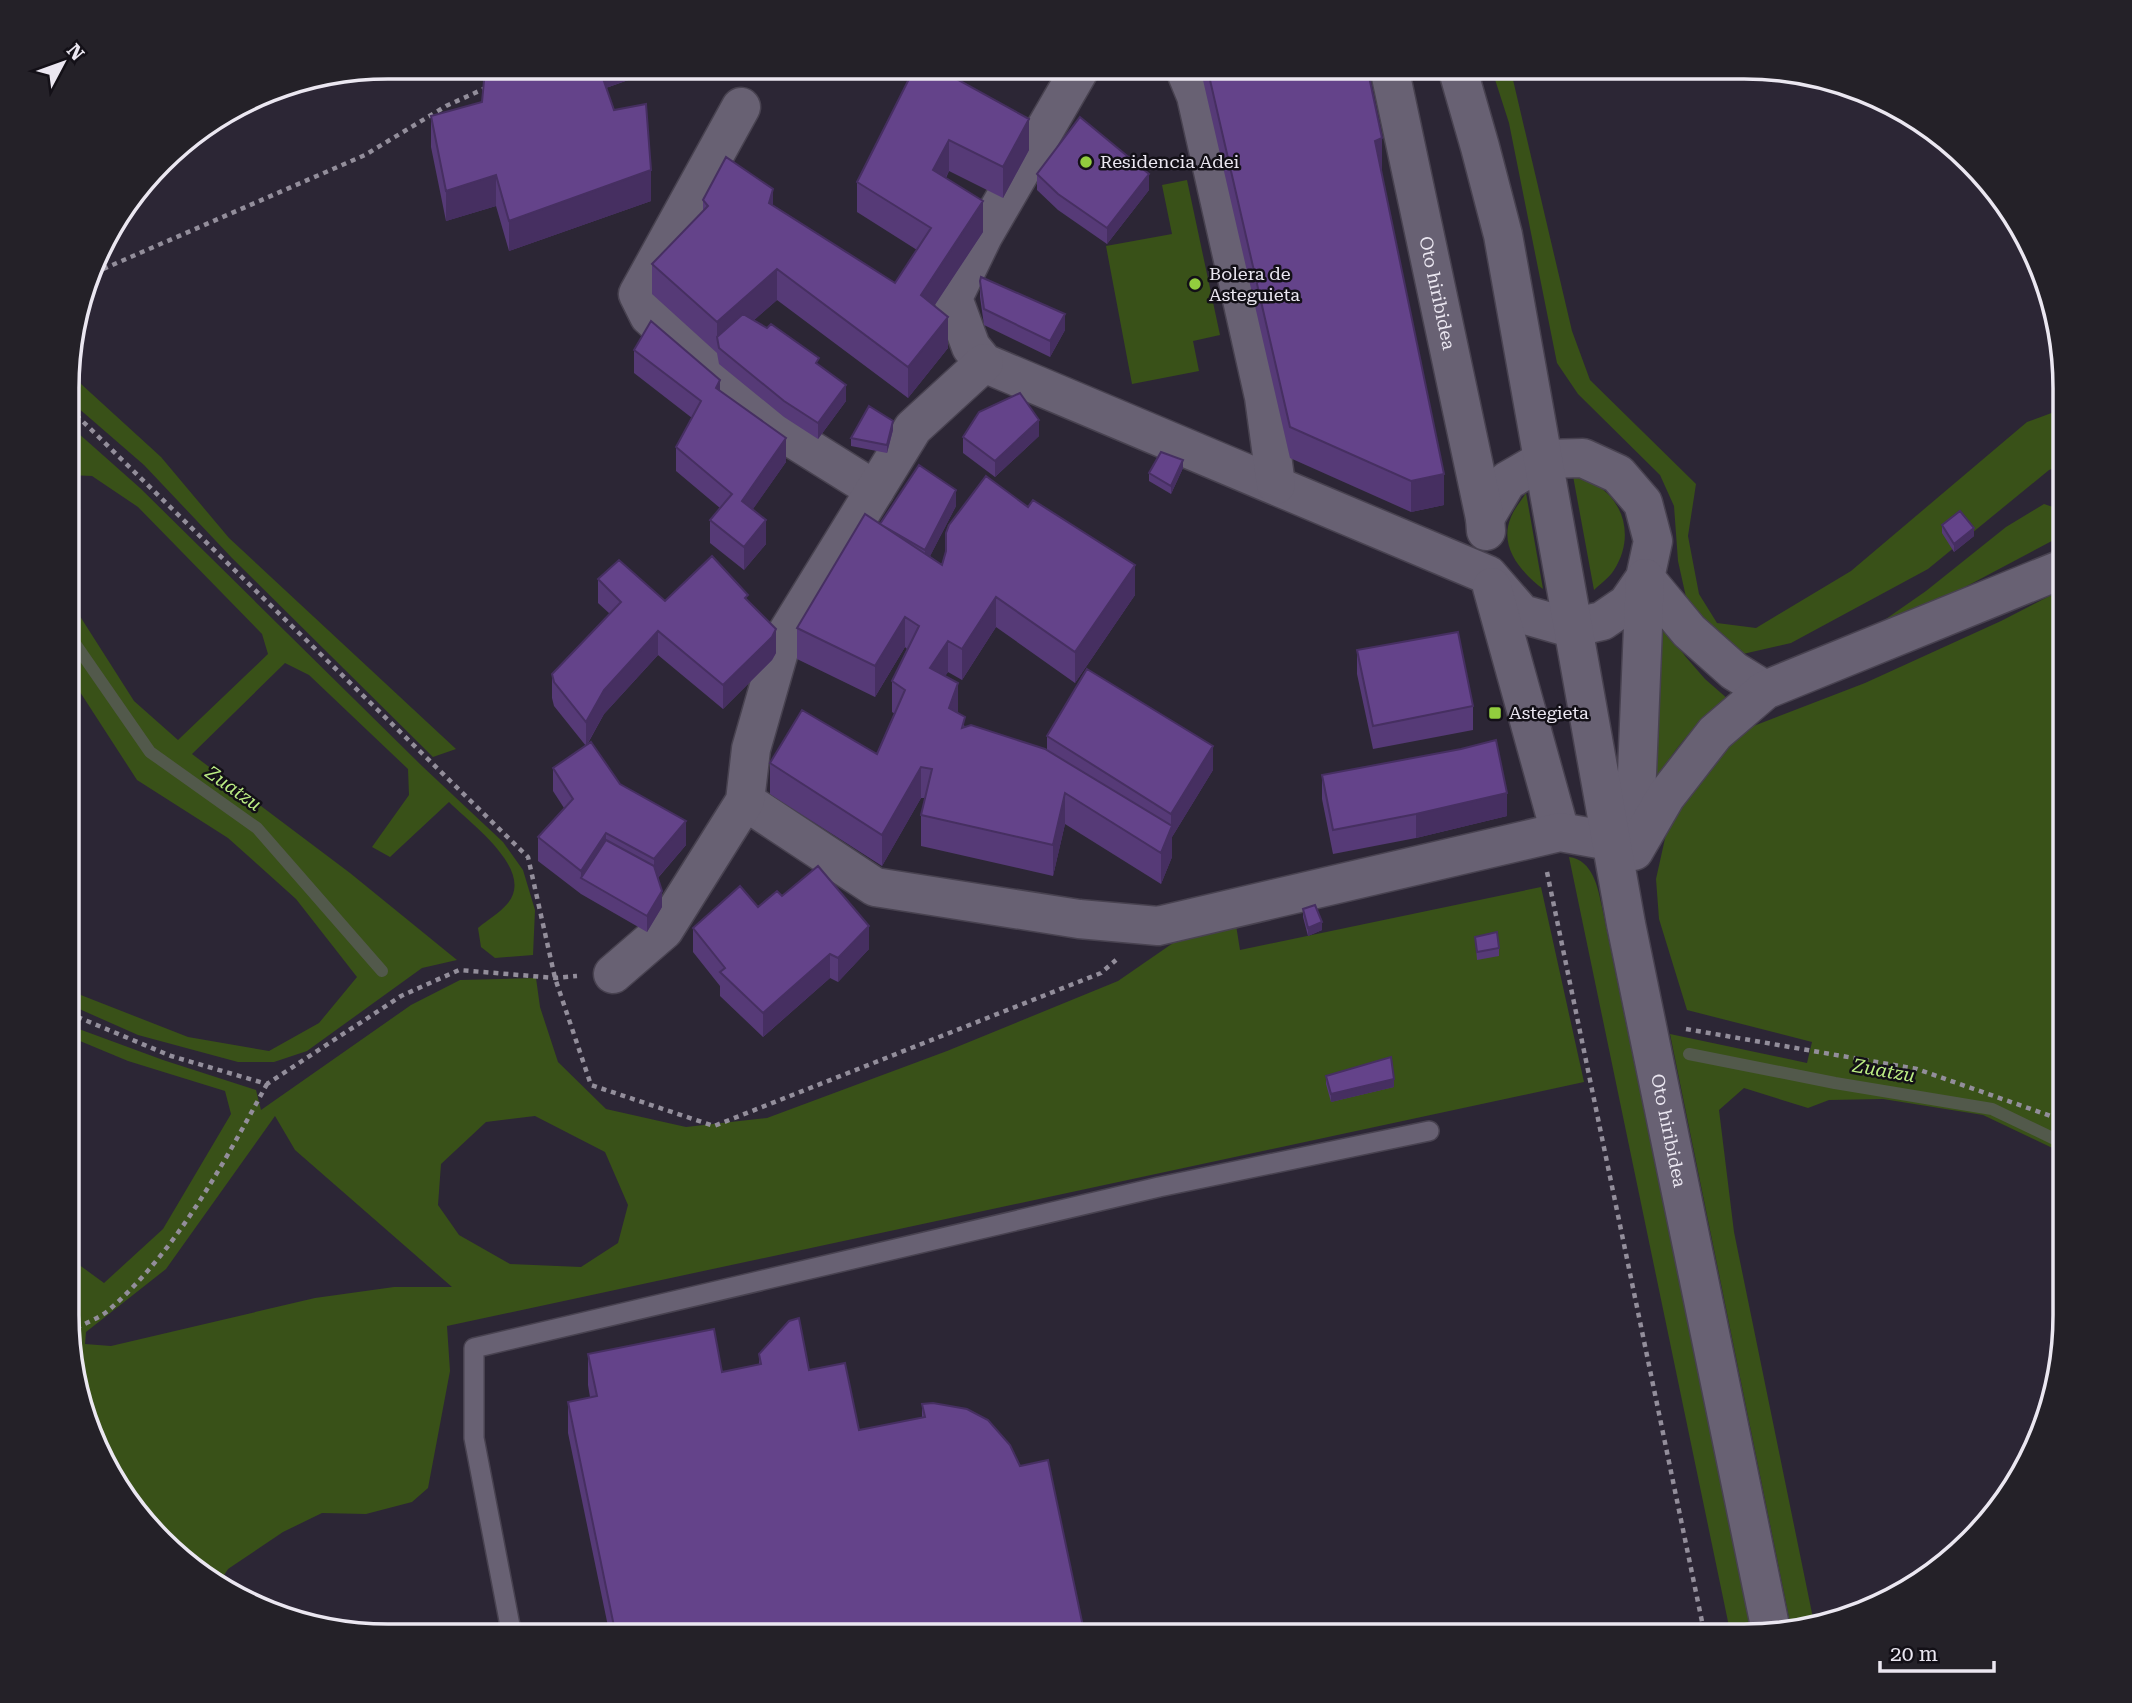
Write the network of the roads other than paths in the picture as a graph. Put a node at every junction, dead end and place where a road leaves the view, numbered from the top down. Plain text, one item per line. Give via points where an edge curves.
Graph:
1 (1075, 79) edge
2 (1189, 79) edge
3 (1392, 79) edge
4 (1460, 79) edge
5 (741, 107) dead end
6 (984, 363) junction
7 (1545, 459) junction
8 (1276, 485) junction
9 (875, 489) junction
10 (1485, 518) junction
11 (2053, 573) edge
12 (1488, 575) junction
13 (1645, 578) junction
14 (1572, 628) junction
15 (1765, 690) junction
16 (745, 801) junction
17 (1560, 832) junction
18 (1622, 846) junction
19 (613, 974) road end
20 (1429, 1131) dead end
21 (1769, 1623) edge
22 (510, 1624) edge

1 - 6 street via 983,236 953,298 971,347
2 - 8 street via 1264,397
3 - 10 street, Oto hiribidea
4 - 7 street, Oto hiribidea via 1503,235
5 - 9 street via 638,294 649,316 768,423
6 - 8 street
6 - 9 street via 913,428
7 - 10 street via 1507,481
7 - 13 street via 1583,458 1618,474 1643,503 1653,541
7 - 14 street, Oto hiribidea
8 - 12 street
9 - 16 street via 782,641 751,749
10 - 12 street, Oto hiribidea
11 - 15 street
12 - 14 street via 1522,614
12 - 17 street, Oto hiribidea
13 - 14 street via 1627,604 1602,621
13 - 15 street via 1689,631 1734,671
13 - 18 street
14 - 18 street, Oto hiribidea
15 - 18 street via 1715,733
16 - 17 street via 876,887 1079,919 1158,926
16 - 19 street via 664,930
17 - 18 street
18 - 21 street, Oto hiribidea via 1626,924
20 - 22 lane via 1159,1187 474,1348 474,1438

